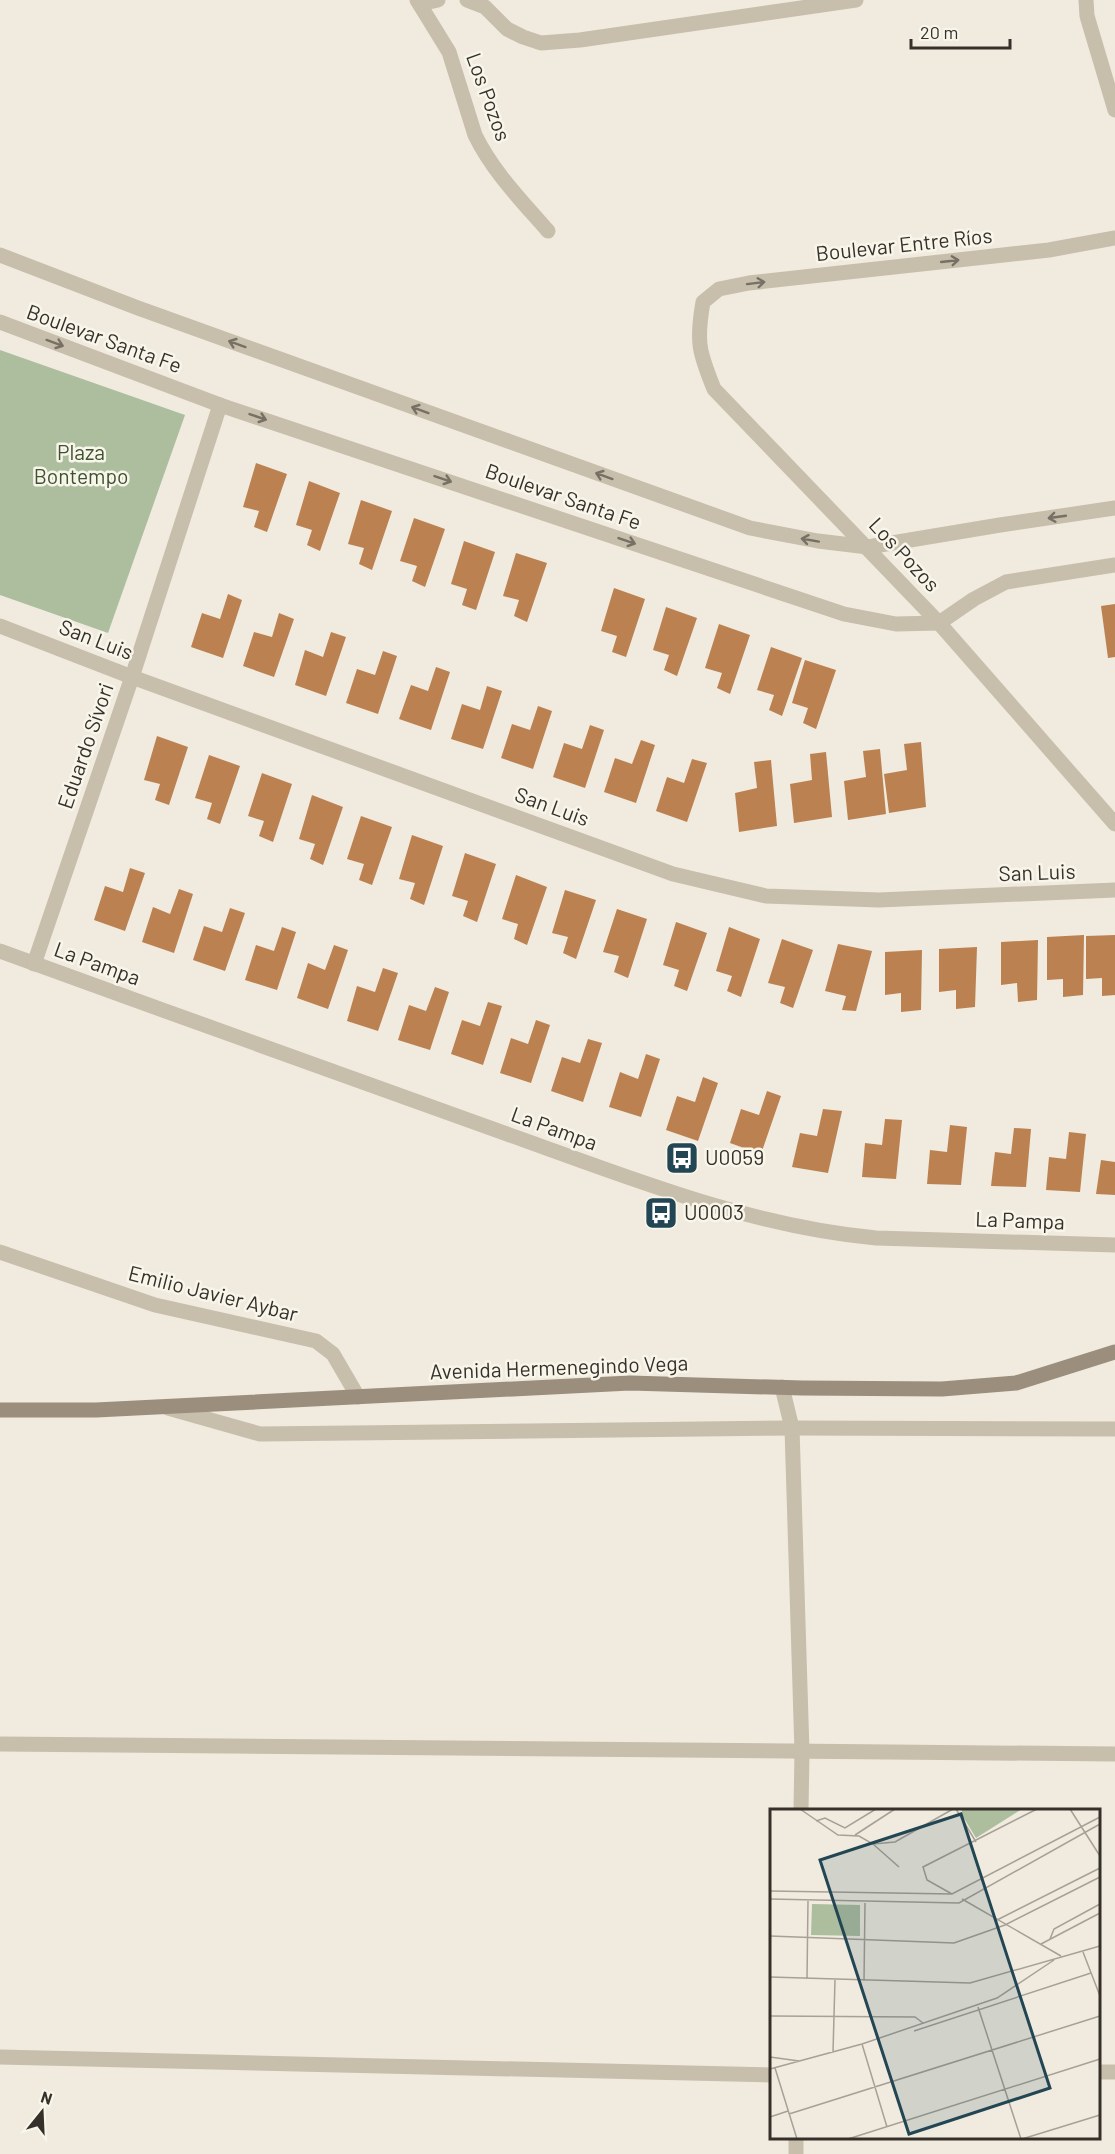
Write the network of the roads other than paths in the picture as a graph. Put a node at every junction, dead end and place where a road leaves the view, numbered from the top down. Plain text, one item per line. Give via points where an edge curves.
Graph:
1 (438, 0) edge
2 (467, 0) edge
3 (856, 0) edge
4 (1086, 0) edge
5 (419, 2) edge
6 (1115, 110) edge
7 (548, 231) dead end
8 (1115, 238) edge
9 (0, 255) edge
10 (702, 302) joint
11 (0, 322) edge
12 (220, 405) junction
13 (1115, 508) edge
14 (868, 547) junction
15 (1115, 565) edge
16 (939, 623) junction
17 (0, 626) edge
18 (132, 677) junction
19 (1115, 824) edge
20 (1115, 890) edge
21 (0, 951) edge
22 (34, 964) junction
23 (1115, 1245) edge
24 (0, 1252) edge
25 (1115, 1352) edge
26 (782, 1387) junction
27 (358, 1397) junction
28 (164, 1407) junction
29 (0, 1410) edge
30 (792, 1428) junction
31 (1115, 1429) edge
32 (0, 1744) edge
33 (802, 1752) junction
34 (1115, 1754) edge
35 (801, 1809) edge
36 (0, 2057) edge
37 (770, 2075) edge

1 - 5 street
2 - 3 street via 485,7 507,29 541,43
4 - 6 street via 1087,16
5 - 7 street, Los Pozos via 449,52 480,146
10 -> 8 street, Boulevar Entre Ríos via 719,289 749,284 1049,250
14 -> 9 street, Boulevar Santa Fe via 750,528
10 - 14 street, Los Pozos via 698,331 701,356 714,389
11 -> 12 street, Boulevar Santa Fe
12 -> 16 street, Boulevar Santa Fe via 844,614 896,624
12 - 18 street, Eduardo Sívori
13 -> 14 street, Boulevar Santa Fe
14 - 16 street, Los Pozos
15 - 16 street via 1006,582
16 - 19 street, Los Pozos
17 - 18 street, San Luis
18 - 20 street, San Luis via 673,874 766,896 879,900
18 - 22 street, Eduardo Sívori
21 - 22 street, La Pampa
22 - 23 street, La Pampa via 749,1217 839,1235 876,1238
24 - 27 street, Emilio Javier Aybar via 155,1305 316,1341 333,1354
25 - 26 street, Avenida Hermenegindo Vega via 1016,1383 990,1386
26 - 27 street, Avenida Hermenegindo Vega via 630,1383
26 - 30 street
27 - 28 street, Avenida Hermenegindo Vega
28 - 29 street, Avenida Hermenegindo Vega
28 - 30 street via 260,1434
30 - 31 street
30 - 33 street
32 - 33 street
33 - 34 street
33 - 35 street
36 - 37 street

